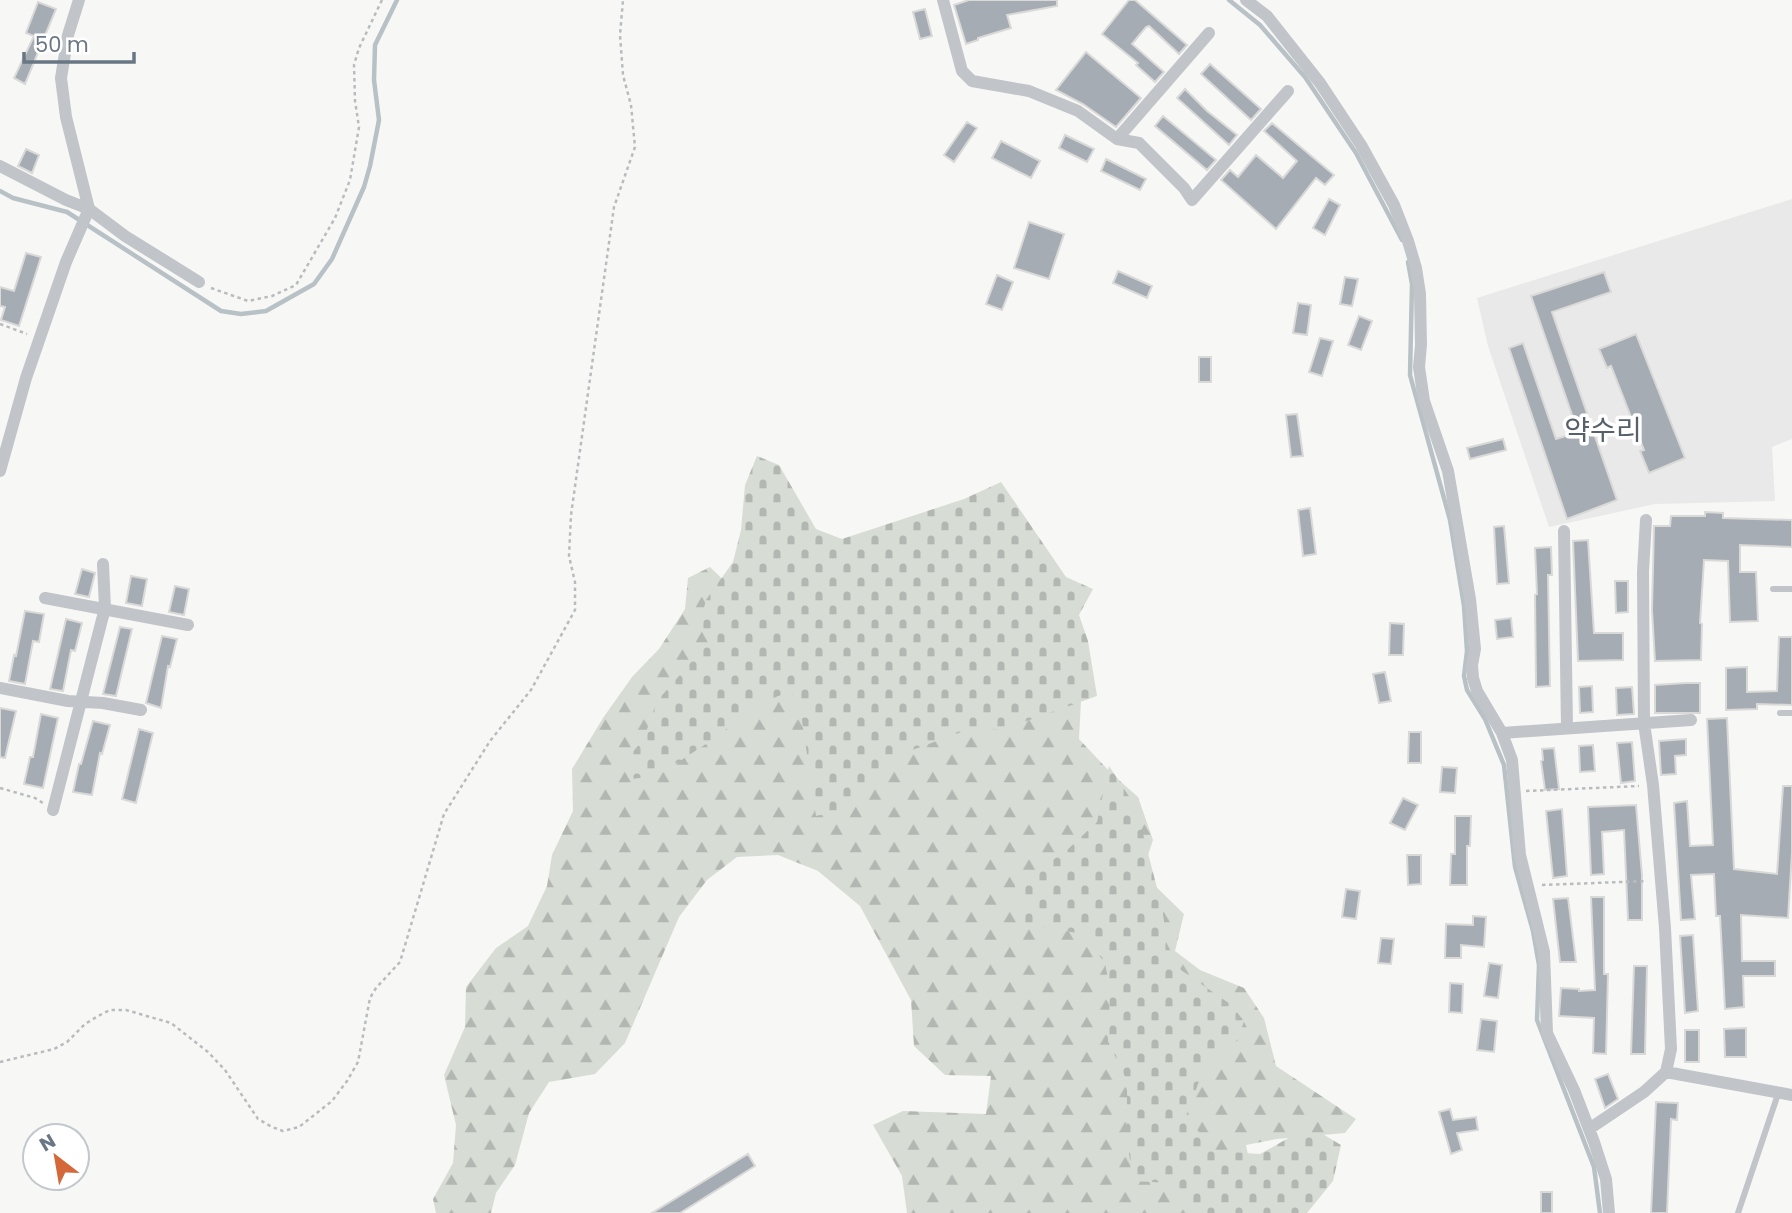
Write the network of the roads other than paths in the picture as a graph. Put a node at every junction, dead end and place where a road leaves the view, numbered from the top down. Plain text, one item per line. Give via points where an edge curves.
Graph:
1 (79, 0) edge
2 (943, 0) edge
3 (1246, 0) edge
4 (1209, 33) dead end
5 (1288, 91) dead end
6 (1117, 139) junction
7 (0, 166) edge
8 (89, 209) junction
9 (198, 282) road end
10 (0, 471) edge
11 (1646, 520) dead end
12 (1564, 531) dead end
13 (103, 564) dead end
14 (1773, 589) dead end
15 (1792, 589) edge
16 (45, 598) dead end
17 (104, 608) junction
18 (188, 625) dead end
19 (0, 688) edge
20 (81, 702) junction
21 (141, 710) dead end
22 (1780, 713) dead end
23 (1792, 713) edge
24 (1690, 720) dead end
25 (1644, 723) junction
26 (1567, 728) junction
27 (1502, 733) junction
28 (53, 810) road end
29 (1666, 1072) junction
30 (1778, 1094) junction
31 (1792, 1095) edge
32 (1589, 1129) junction
33 (1609, 1213) edge
34 (1738, 1213) edge

1 - 8 street via 61,78
2 - 6 street via 962,71 972,81 1029,91 1078,111
3 - 27 street via 1267,16 1320,83 1361,145 1408,241 1420,294 1423,393 1448,471 1470,599 1473,678
4 - 6 street
5 - 6 street via 1192,200 1139,143
7 - 8 street
8 - 9 street
8 - 10 street via 40,338
11 - 25 street
12 - 26 street
13 - 17 street
14 - 15 lane
16 - 17 street
17 - 18 street
17 - 20 street
19 - 20 street
20 - 21 street
20 - 28 street
22 - 23 lane
24 - 25 street
25 - 26 street
25 - 29 street via 1661,881 1671,1049
26 - 27 street
27 - 32 street via 1513,760 1520,855 1544,952 1547,1033
29 - 30 street
29 - 32 street
30 - 31 street
30 - 34 lane
32 - 33 street via 1606,1179

